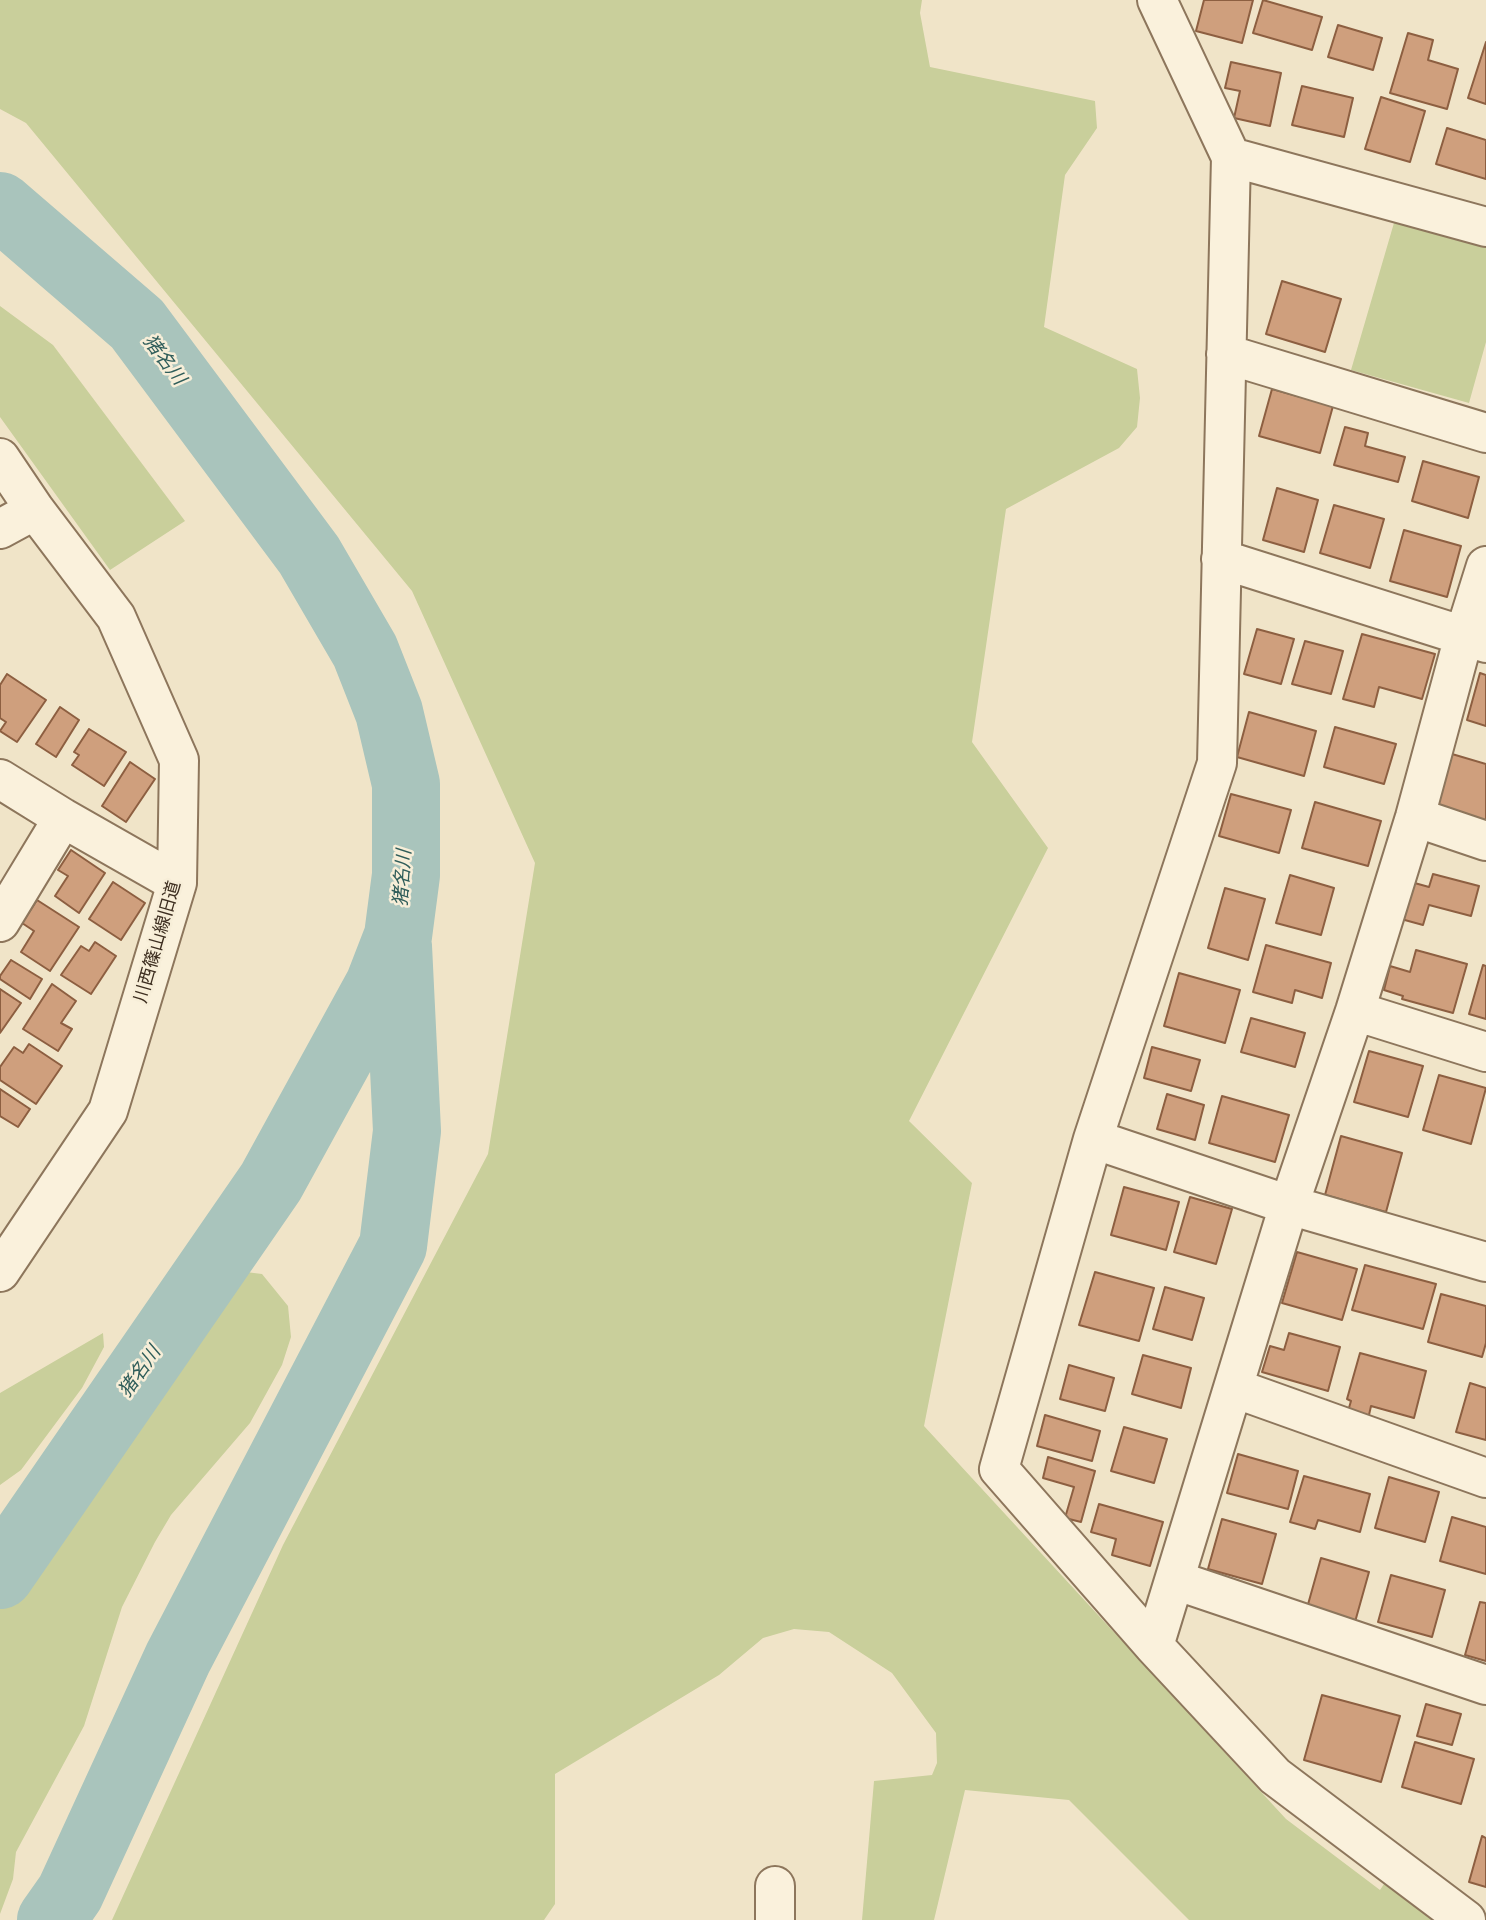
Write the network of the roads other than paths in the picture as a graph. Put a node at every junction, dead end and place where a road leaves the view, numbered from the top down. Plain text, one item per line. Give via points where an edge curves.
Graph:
1 (1157, 0) edge
2 (1231, 157) junction
3 (1486, 227) edge
4 (1226, 354) junction
5 (1486, 433) edge
6 (0, 458) edge
7 (35, 510) junction
8 (0, 528) edge
9 (1221, 559) junction
10 (1486, 566) edge
11 (1475, 639) edge
12 (0, 779) edge
13 (1415, 817) junction
14 (62, 818) junction
15 (1486, 841) edge
16 (177, 883) junction
17 (0, 922) edge
18 (1355, 1011) junction
19 (1486, 1052) edge
20 (1093, 1139) junction
21 (1289, 1205) junction
22 (1486, 1262) edge
23 (0, 1272) edge
24 (1234, 1388) junction
25 (1486, 1478) edge
26 (1175, 1580) junction
27 (1154, 1646) junction
28 (1486, 1685) edge
29 (1466, 1920) edge

1 - 2 street
2 - 3 street
2 - 4 street
4 - 5 street
4 - 9 street
6 - 7 street, 川西篠山線旧道
7 - 8 street
7 - 16 street, 川西篠山線旧道 via 116,617 179,760
9 - 11 street
9 - 20 street via 1217,763
10 - 11 street
11 - 13 street
12 - 14 street
13 - 15 street
13 - 18 street
14 - 16 street
14 - 17 street
16 - 23 street, 川西篠山線旧道 via 108,1111
18 - 19 street
18 - 21 street
20 - 21 street
20 - 27 street via 999,1469
21 - 22 street
21 - 24 street
24 - 25 street
24 - 26 street
26 - 27 street
26 - 28 street
27 - 29 street via 1275,1776

